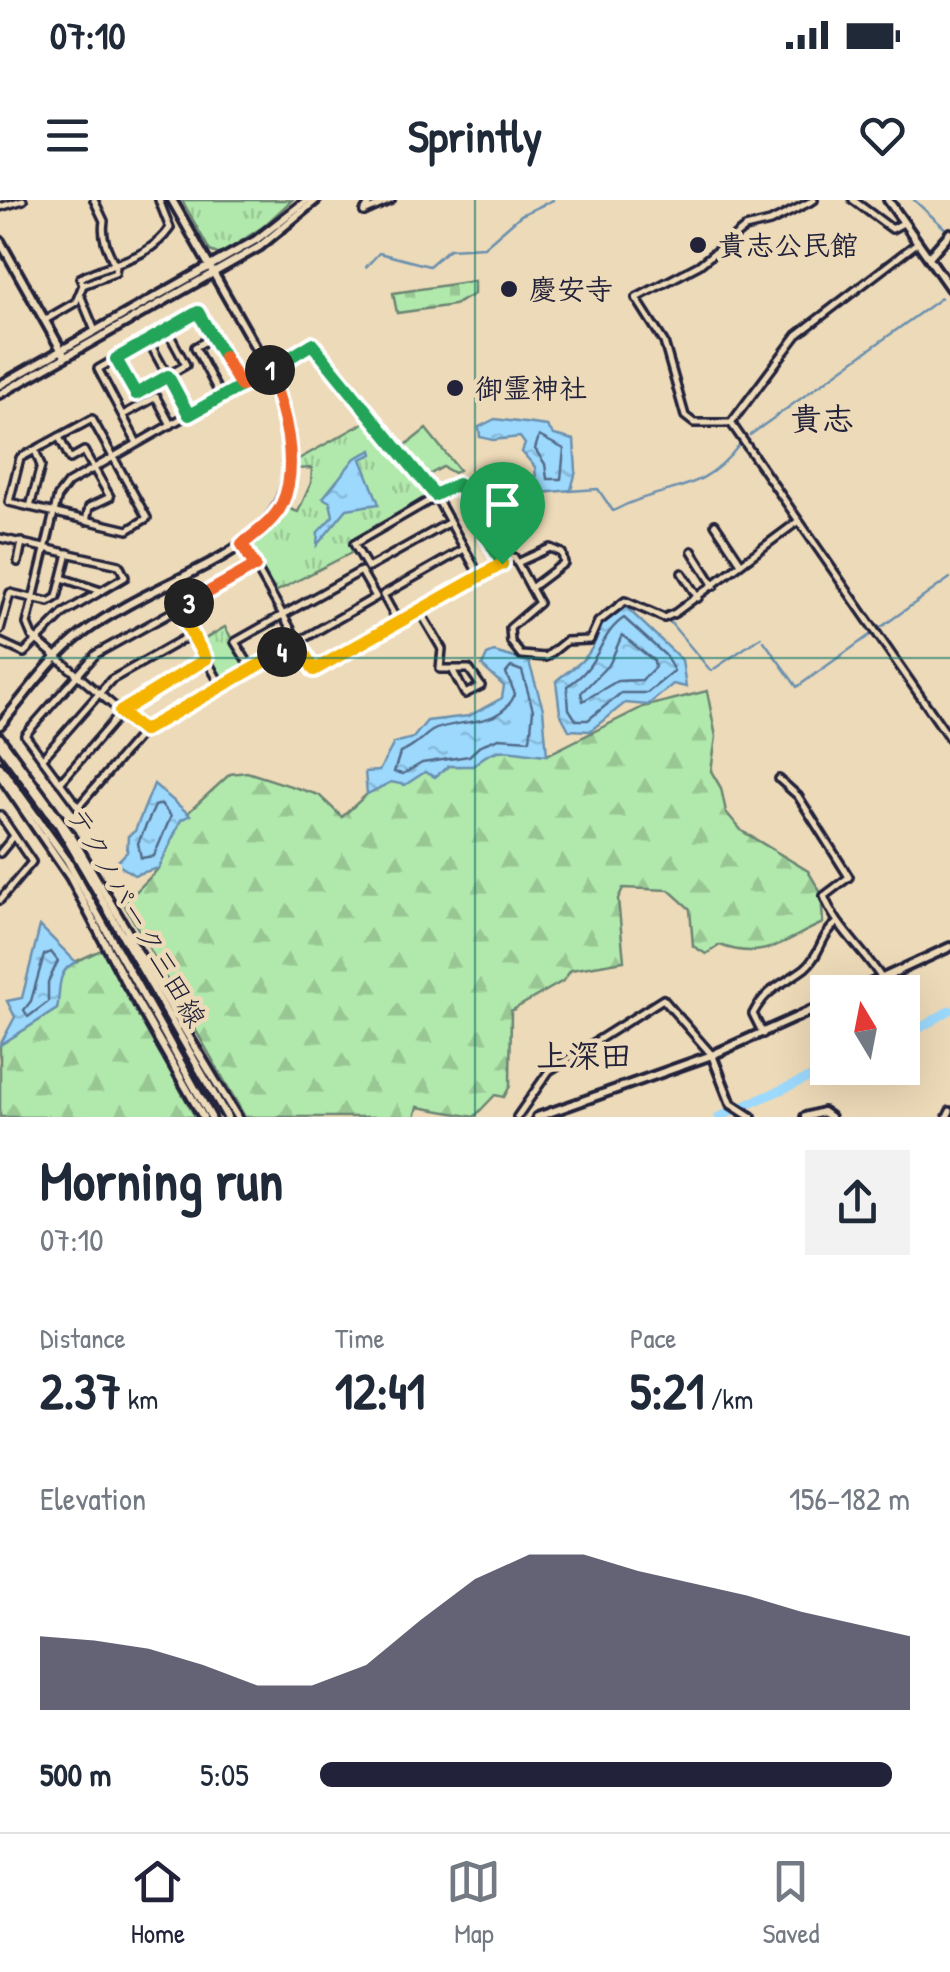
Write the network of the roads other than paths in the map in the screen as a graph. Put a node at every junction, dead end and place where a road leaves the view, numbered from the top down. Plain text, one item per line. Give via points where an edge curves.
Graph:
1 (23, 200) edge
2 (94, 200) edge
3 (160, 200) edge
4 (172, 200) edge
5 (307, 200) edge
6 (316, 200) edge
7 (371, 200) edge
8 (390, 200) edge
9 (814, 200) edge
10 (853, 200) edge
11 (888, 200) edge
12 (0, 206) edge
13 (904, 222) junction
14 (950, 233) edge
15 (0, 241) edge
16 (918, 242) junction
17 (929, 257) junction
18 (116, 267) junction
19 (212, 270) junction
20 (950, 288) edge
21 (80, 297) junction
22 (45, 320) junction
23 (167, 330) junction
24 (96, 332) junction
25 (213, 337) junction
26 (148, 340) junction
27 (63, 354) junction
28 (116, 359) junction
29 (269, 370) junction
30 (168, 376) junction
31 (0, 385) edge
32 (241, 386) junction
33 (0, 394) edge
34 (221, 397) junction
35 (123, 415) junction
36 (189, 415) junction
37 (731, 423) junction
38 (170, 425) junction
39 (59, 437) junction
40 (137, 443) junction
41 (35, 450) junction
42 (114, 456) junction
43 (94, 467) junction
44 (435, 495) junction
45 (30, 507) junction
46 (54, 513) junction
47 (86, 520) junction
48 (450, 522) junction
49 (797, 522) junction
50 (715, 524) dead end
51 (1, 541) edge
52 (22, 542) junction
53 (242, 544) junction
54 (45, 547) junction
55 (464, 549) junction
56 (692, 551) dead end
57 (68, 553) junction
58 (18, 562) dead end
59 (502, 564) junction
60 (518, 564) junction
61 (742, 564) junction
62 (255, 566) junction
63 (682, 572) dead end
64 (479, 575) junction
65 (62, 578) junction
66 (714, 586) junction
67 (531, 588) junction
68 (101, 591) junction
69 (33, 598) junction
70 (698, 598) junction
71 (178, 609) junction
72 (419, 610) junction
73 (282, 614) junction
74 (398, 622) junction
75 (0, 630) edge
76 (192, 634) junction
77 (36, 639) junction
78 (0, 642) edge
79 (298, 643) junction
80 (58, 658) junction
81 (206, 659) junction
82 (452, 669) junction
83 (252, 670) junction
84 (77, 675) junction
85 (222, 687) junction
86 (98, 693) junction
87 (120, 712) junction
88 (1, 724) edge
89 (143, 731) junction
90 (950, 739) edge
91 (0, 742) edge
92 (42, 759) junction
93 (0, 767) edge
94 (0, 775) edge
95 (779, 779) dead end
96 (60, 782) junction
97 (0, 815) edge
98 (14, 836) junction
99 (0, 853) edge
100 (96, 888) junction
101 (0, 900) edge
102 (837, 923) junction
103 (134, 944) junction
104 (950, 947) edge
105 (115, 949) junction
106 (879, 975) edge
107 (890, 975) edge
108 (125, 981) junction
109 (810, 1012) edge
110 (763, 1034) junction
111 (712, 1055) junction
112 (203, 1117) edge
113 (211, 1117) edge
114 (227, 1117) edge
115 (237, 1117) edge
116 (517, 1117) edge
117 (537, 1117) edge
118 (751, 1117) edge
119 (805, 1117) edge
120 (830, 1117) edge

1 - 12 street
2 - 18 street
3 - 18 street via 170,228 159,244
4 - 19 main road
5 - 19 main road
6 - 19 main road via 279,234
7 - 8 street via 364,212
9 - 37 street via 745,228 699,265 636,298 664,342 685,416 694,423
10 - 13 street via 884,226
11 - 13 main road
13 - 16 main road
14 - 17 main road
15 - 22 main road
16 - 17 main road
16 - 37 street via 795,336
17 - 20 main road
18 - 21 street via 83,285
19 - 24 main road
19 - 27 main road
19 - 29 main road
21 - 22 street
21 - 24 street
22 - 27 main road
23 - 25 street via 198,312
23 - 26 street
23 - 30 street via 186,365
24 - 27 main road
25 - 32 street
25 - 34 street via 195,347
26 - 28 street
26 - 30 street
27 - 31 main road
27 - 33 main road
28 - 30 street via 136,394
28 - 35 street via 98,369
29 - 32 street
29 - 44 street via 312,344
29 - 53 main road via 286,430 288,478 272,520
30 - 36 street
32 - 34 street
34 - 36 street
35 - 38 street via 156,397
35 - 40 street
36 - 38 street
37 - 49 street
38 - 40 street
39 - 41 street
39 - 42 street via 92,419
39 - 43 street via 70,459 84,451
40 - 42 street
41 - 45 street via 41,466
41 - 45 street via 20,458 9,502
42 - 43 street
42 - 47 street via 147,518 128,530
43 - 46 street via 68,482
43 - 47 street via 110,496 90,508
44 - 48 street
44 - 48 street via 354,544 368,568
44 - 59 street via 458,484
45 - 46 street
46 - 47 street
46 - 54 street
48 - 55 street
49 - 61 street
49 - 90 street
50 - 61 street
51 - 52 street
52 - 54 street
52 - 58 street
53 - 62 street
53 - 80 main road via 90,629
54 - 57 street
54 - 69 street
55 - 64 street
55 - 74 street via 383,595
56 - 66 street
57 - 65 street
57 - 68 street via 119,566 125,577
59 - 60 street via 514,557
59 - 64 street
60 - 67 street
60 - 67 street via 550,548 562,554 564,563
61 - 66 street
62 - 71 street
62 - 73 street
63 - 70 street
64 - 72 street
65 - 68 street
65 - 69 street via 57,597
66 - 70 street
67 - 70 street via 540,603 510,628 514,647 532,658 546,657 566,641 590,640 598,622 625,601 664,618
68 - 77 street
69 - 75 street via 10,593
69 - 77 street via 27,624
71 - 76 street
71 - 84 street via 96,654
72 - 74 street
72 - 82 street via 442,648 440,669
73 - 79 street
73 - 79 street via 361,571 376,597
73 - 83 street via 235,642
74 - 79 street via 314,670
76 - 81 street
76 - 86 street
77 - 78 street via 24,653
77 - 80 street
79 - 83 street
80 - 84 street
80 - 88 main road
81 - 85 street
81 - 87 street
82 - 82 street via 465,694 481,686 469,668
83 - 85 street
84 - 86 street
84 - 92 street via 25,735
85 - 89 street
86 - 87 street
86 - 92 street
87 - 89 street
87 - 96 street
89 - 96 street via 78,807
91 - 100 main road, テクノパーク三田線
91 - 103 main road via 70,834
92 - 96 street
93 - 105 main road, テクノパーク三田線 via 67,860
94 - 108 main road via 70,877
95 - 102 street via 798,796 850,877 824,896
97 - 98 street
98 - 99 street
98 - 101 street via 32,862
100 - 103 main road
100 - 114 main road, テクノパーク三田線
102 - 106 street
102 - 110 street via 806,967 775,984 756,1007
103 - 115 main road
104 - 107 main road
105 - 108 main road
105 - 113 main road, テクノパーク三田線
108 - 112 main road
109 - 110 main road
110 - 111 main road
111 - 116 street via 663,999 549,1071
111 - 117 main road
111 - 118 main road via 738,1112
119 - 120 main road

